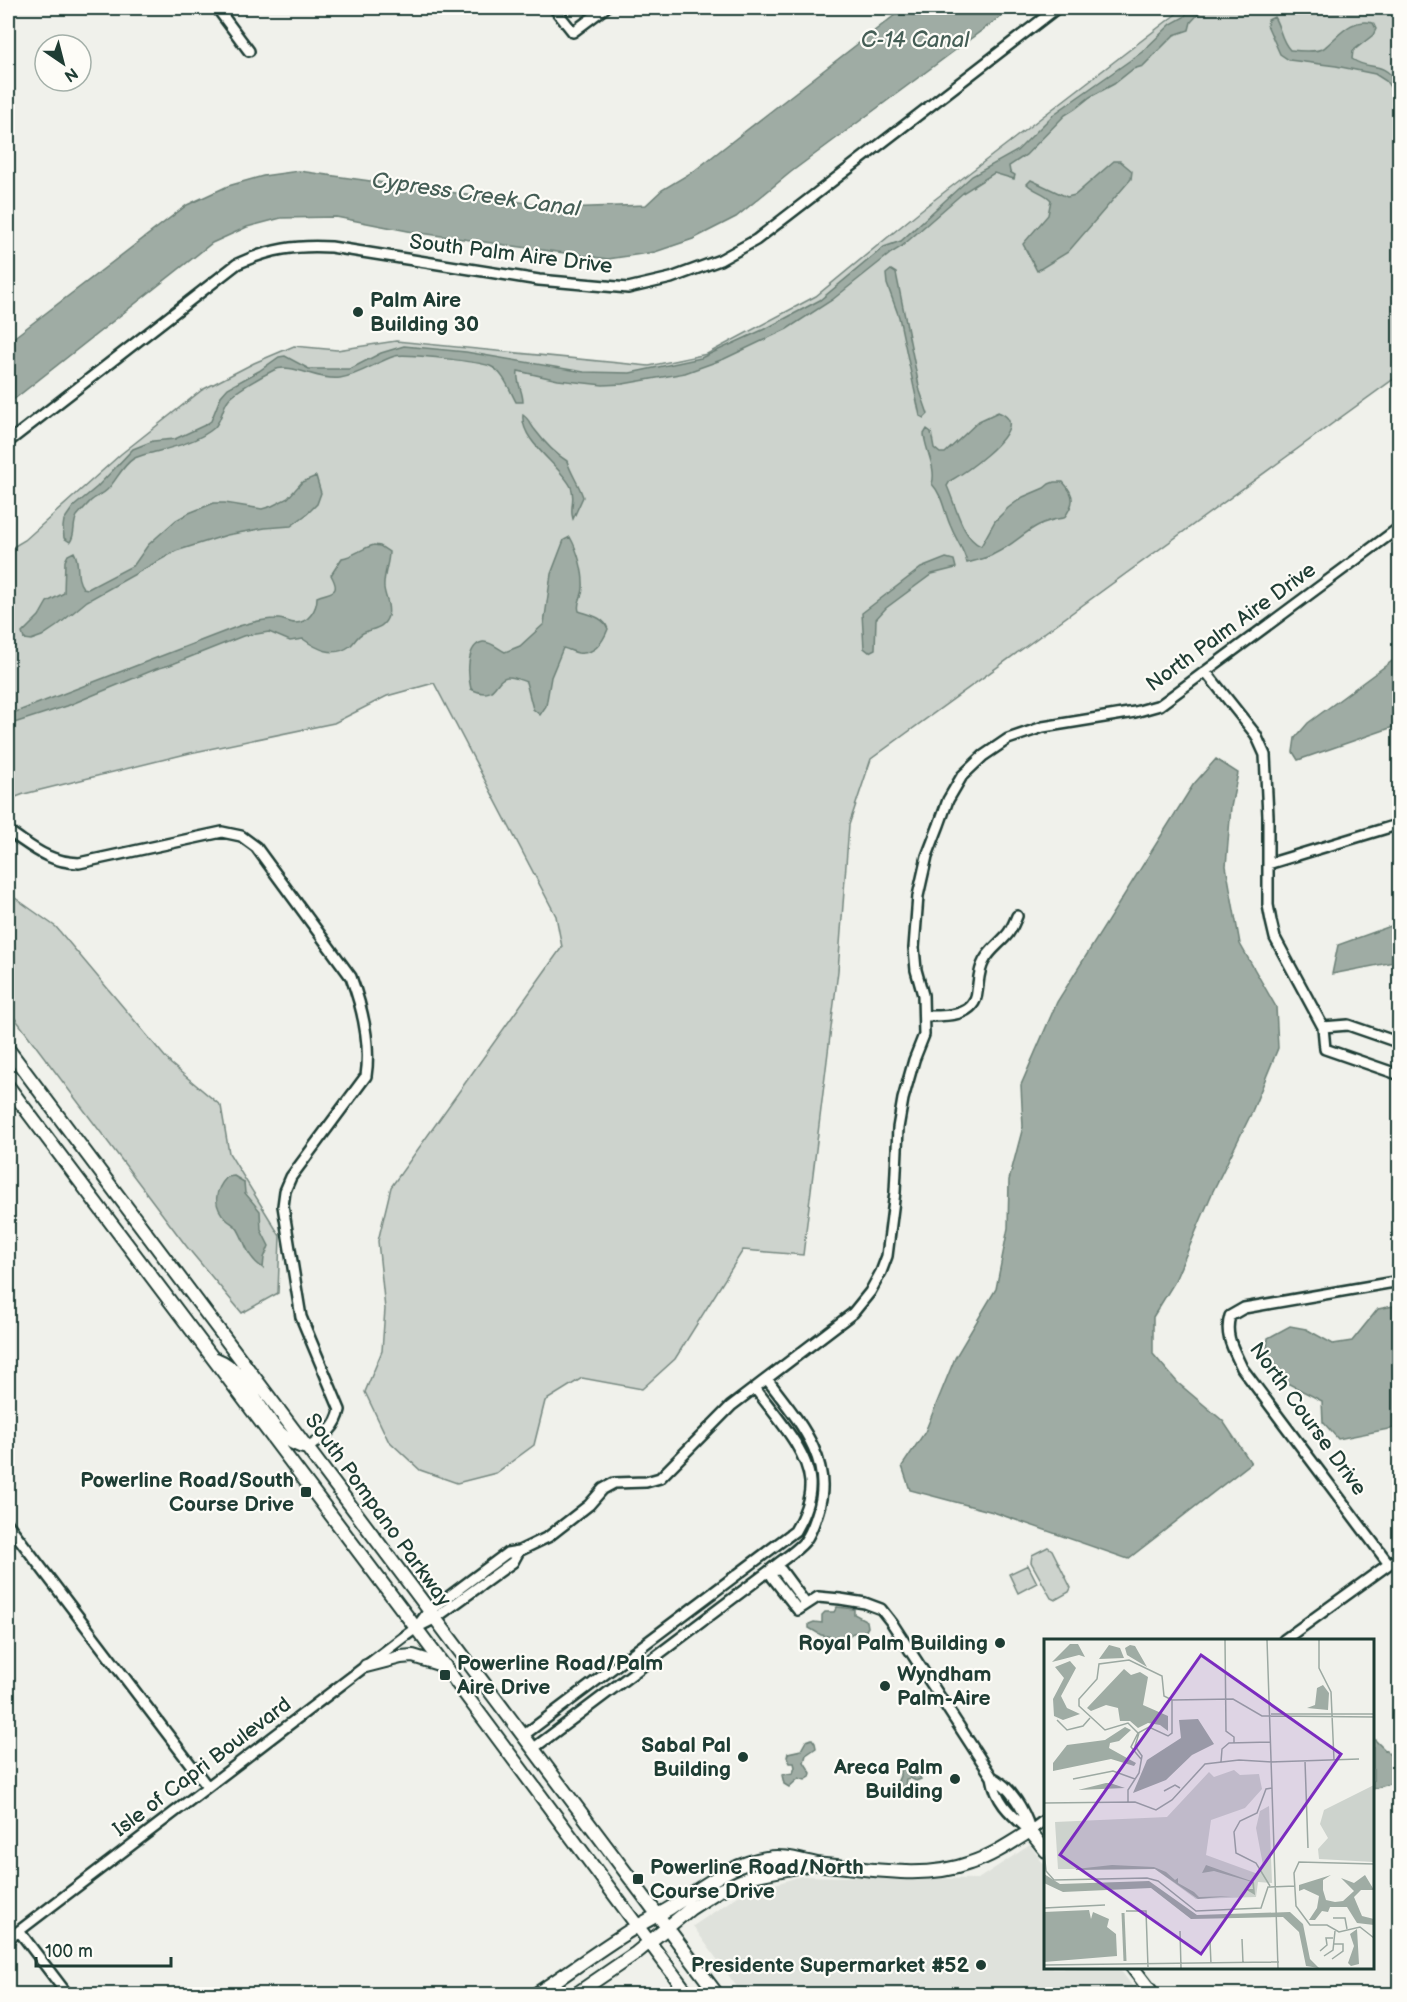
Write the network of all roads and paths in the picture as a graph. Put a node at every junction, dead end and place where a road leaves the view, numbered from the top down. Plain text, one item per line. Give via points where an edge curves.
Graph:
1 (217, 8) edge
2 (554, 8) edge
3 (605, 8) edge
4 (1057, 8) edge
5 (249, 51) dead end
6 (8, 442) edge
7 (1400, 527) edge
8 (1206, 672) junction
9 (1400, 824) edge
10 (8, 831) edge
11 (1268, 864) junction
12 (1017, 916) dead end
13 (924, 1016) junction
14 (1323, 1027) junction
15 (1400, 1043) edge
16 (8, 1049) edge
17 (1400, 1075) edge
18 (8, 1086) edge
19 (1400, 1281) edge
20 (212, 1357) junction
21 (767, 1379) junction
22 (755, 1388) junction
23 (308, 1448) junction
24 (8, 1524) edge
25 (1400, 1557) edge
26 (1389, 1564) junction
27 (769, 1571) junction
28 (806, 1604) junction
29 (686, 1614) junction
30 (431, 1615) junction
31 (696, 1626) junction
32 (416, 1628) junction
33 (1287, 1639) edge
34 (621, 1663) junction
35 (366, 1666) junction
36 (445, 1666) junction
37 (631, 1674) junction
38 (524, 1735) junction
39 (534, 1748) junction
40 (207, 1786) junction
41 (1044, 1820) edge
42 (1030, 1831) junction
43 (1044, 1848) edge
44 (814, 1863) junction
45 (658, 1915) junction
46 (638, 1926) junction
47 (667, 1927) junction
48 (11, 1936) edge
49 (649, 1942) junction
50 (1134, 1969) edge
51 (67, 1995) edge
52 (537, 1995) edge
53 (576, 1995) edge
54 (688, 1995) edge
55 (717, 1995) edge
56 (1153, 1995) edge

1 - 5 street
2 - 3 street via 573,32
4 - 6 street, South Palm Aire Drive via 756,240 720,260 628,288 539,280 331,248 304,246 270,251 237,264
7 - 8 street, North Palm Aire Drive
8 - 11 street via 1256,735 1265,755
8 - 13 street, North Palm Aire Drive via 1160,705 1043,727 1008,739 962,776 927,856 918,896 914,948
9 - 11 street
10 - 23 street via 46,856 78,863 222,832 241,836 256,847 351,977 359,999 369,1058 366,1076 291,1177 283,1206 301,1317 340,1410 330,1432
11 - 14 street via 1268,906 1275,938
12 - 13 street via 1008,934 984,960 976,998 969,1008 953,1016
13 - 21 street, North Palm Aire Drive via 924,1035 901,1109 887,1256 881,1272 853,1313
14 - 15 street via 1348,1024
14 - 17 street via 1325,1049
16 - 23 main road, South Pompano Parkway
18 - 20 main road, South Pompano Parkway
19 - 26 street, North Course Drive via 1244,1308 1230,1316 1226,1328 1242,1368
20 - 23 main road via 232,1369 284,1438
20 - 32 main road, South Pompano Parkway
21 - 22 street, North Palm Aire Drive
21 - 27 street via 804,1428 823,1476 823,1498 805,1541
22 - 29 street via 804,1460 810,1482 803,1516 795,1531
22 - 30 street, North Palm Aire Drive via 731,1406 660,1478 614,1483 603,1489 548,1537 507,1553
23 - 30 main road, South Pompano Parkway
24 - 40 street
25 - 26 street
26 - 33 street
27 - 28 street via 781,1570
27 - 28 street via 798,1610
27 - 31 street
28 - 42 street via 818,1597 881,1609 992,1777 1012,1818
29 - 31 street
29 - 34 street
30 - 32 street, North Palm Aire Drive
30 - 38 main road, South Pompano Parkway
31 - 37 street
32 - 35 street, Isle of Capri Boulevard
32 - 36 main road, South Pompano Parkway
34 - 37 street
34 - 38 street
35 - 36 main road via 413,1656
35 - 40 street, Isle of Capri Boulevard
36 - 46 main road, South Pompano Parkway
37 - 39 street
38 - 39 main road, South Pompano Parkway
39 - 45 main road, South Pompano Parkway
40 - 48 street, Isle of Capri Boulevard
41 - 42 street
42 - 43 main road
42 - 44 main road via 987,1857 941,1870 902,1871
44 - 45 main road via 777,1856 745,1863 711,1879
44 - 47 main road via 743,1879 709,1896
45 - 46 main road
45 - 47 main road, South Pompano Parkway
46 - 49 main road, South Pompano Parkway
46 - 52 main road
47 - 49 main road
47 - 55 main road, South Pompano Parkway
48 - 51 street
49 - 53 main road
49 - 54 main road, South Pompano Parkway
50 - 56 main road

